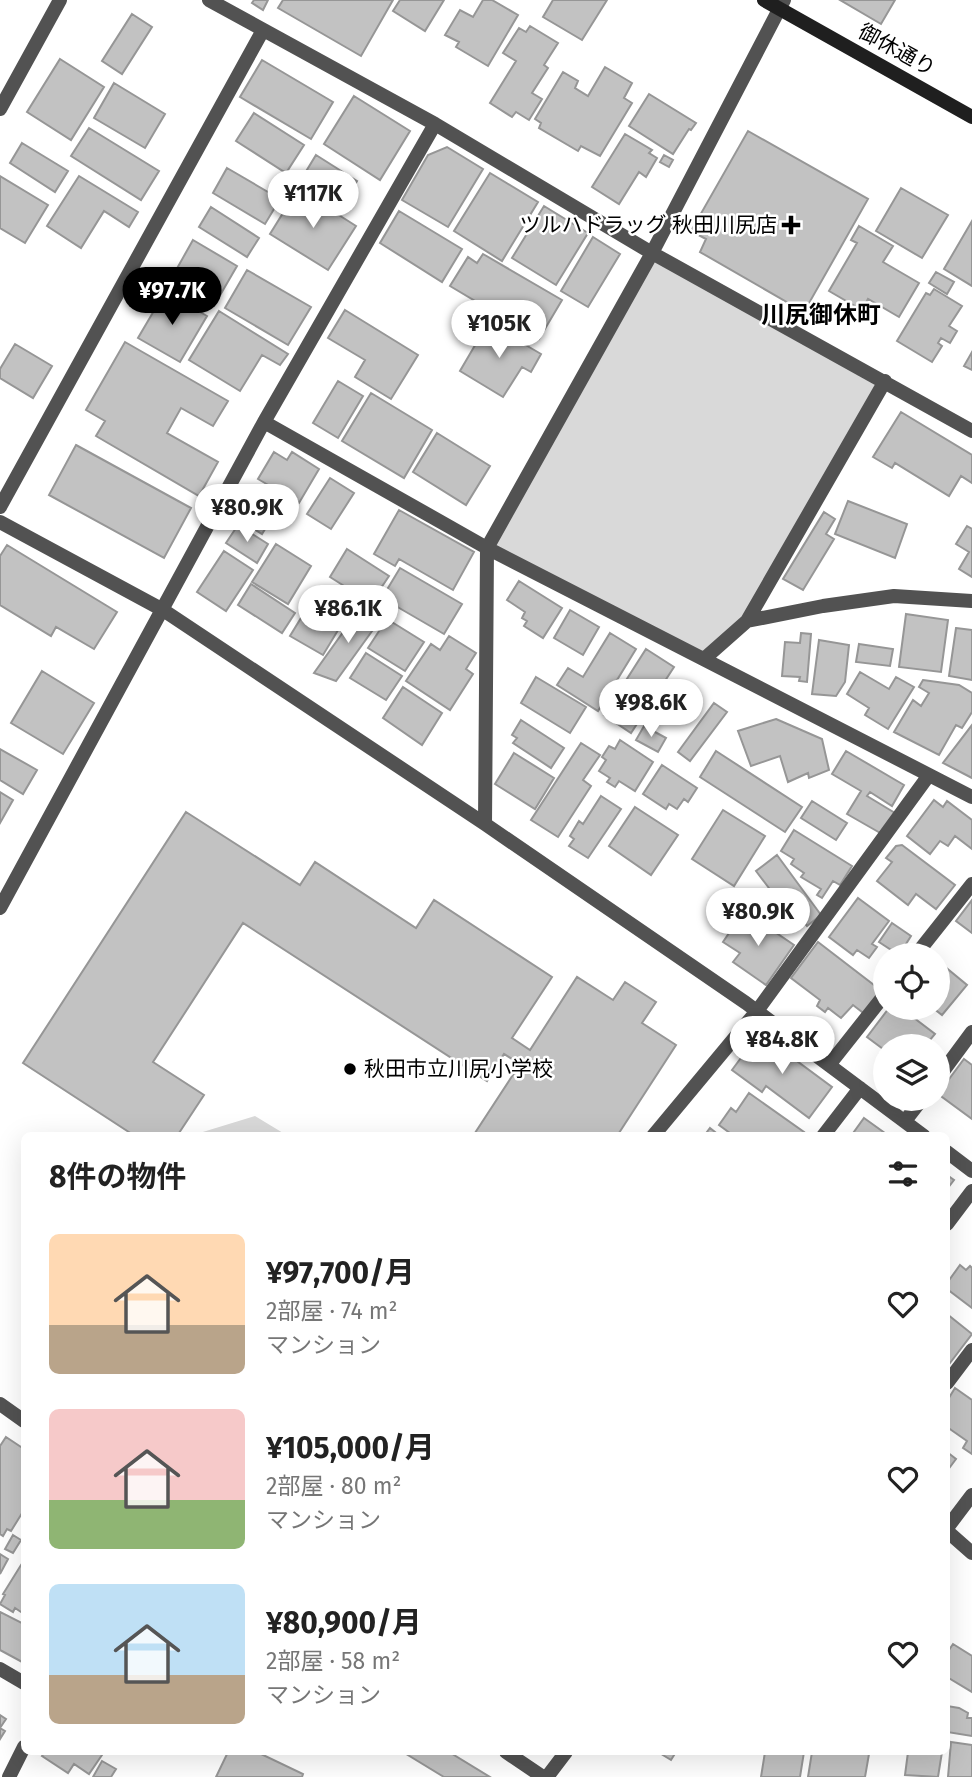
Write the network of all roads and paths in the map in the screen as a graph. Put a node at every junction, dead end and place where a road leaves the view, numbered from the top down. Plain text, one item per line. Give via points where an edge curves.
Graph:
1 (60, 0) edge
2 (209, 0) edge
3 (764, 0) edge
4 (782, 4) edge
5 (263, 30) junction
6 (0, 109) edge
7 (972, 117) edge
8 (435, 124) junction
9 (652, 253) junction
10 (885, 381) junction
11 (264, 422) junction
12 (972, 431) edge
13 (0, 507) edge
14 (0, 522) edge
15 (487, 548) junction
16 (972, 601) edge
17 (163, 610) junction
18 (747, 621) junction
19 (705, 659) junction
20 (929, 775) junction
21 (972, 797) edge
22 (485, 824) junction
23 (972, 884) edge
24 (0, 908) edge
25 (925, 943) edge
26 (873, 1009) edge
27 (757, 1011) junction
28 (972, 1032) edge
29 (950, 1062) edge
30 (829, 1065) junction
31 (860, 1088) junction
32 (913, 1111) edge
33 (905, 1121) junction
34 (656, 1132) edge
35 (826, 1132) edge
36 (919, 1132) edge
37 (950, 1154) edge
38 (972, 1171) edge
39 (972, 1191) edge
40 (950, 1220) edge
41 (972, 1350) edge
42 (950, 1379) edge
43 (0, 1404) edge
44 (21, 1419) edge
45 (972, 1495) edge
46 (950, 1526) edge
47 (950, 1533) edge
48 (972, 1553) edge
49 (0, 1669) edge
50 (21, 1681) edge
51 (21, 1753) edge
52 (511, 1755) edge
53 (563, 1755) edge
54 (9, 1777) edge
55 (545, 1777) edge

1 - 6 street
2 - 5 street
3 - 4 street, 御休通り
4 - 7 street, 御休通り
4 - 9 street
5 - 8 street
5 - 13 street
8 - 9 street
8 - 11 street
9 - 10 street
9 - 15 street
10 - 12 street
10 - 18 street
11 - 15 street
11 - 17 street
14 - 17 street
15 - 19 street
15 - 22 street
16 - 18 street via 894,596
17 - 22 street
17 - 24 street
18 - 19 street
19 - 20 street
20 - 21 street
20 - 27 street
22 - 27 street
23 - 25 street
26 - 30 street
27 - 30 street
27 - 34 street
28 - 29 street
30 - 31 street
31 - 33 street
31 - 35 street
32 - 33 street
33 - 36 street
37 - 38 street
39 - 40 street
41 - 42 street
43 - 44 street
45 - 46 street
47 - 48 street
49 - 50 street
51 - 54 street
52 - 55 street
53 - 55 street

